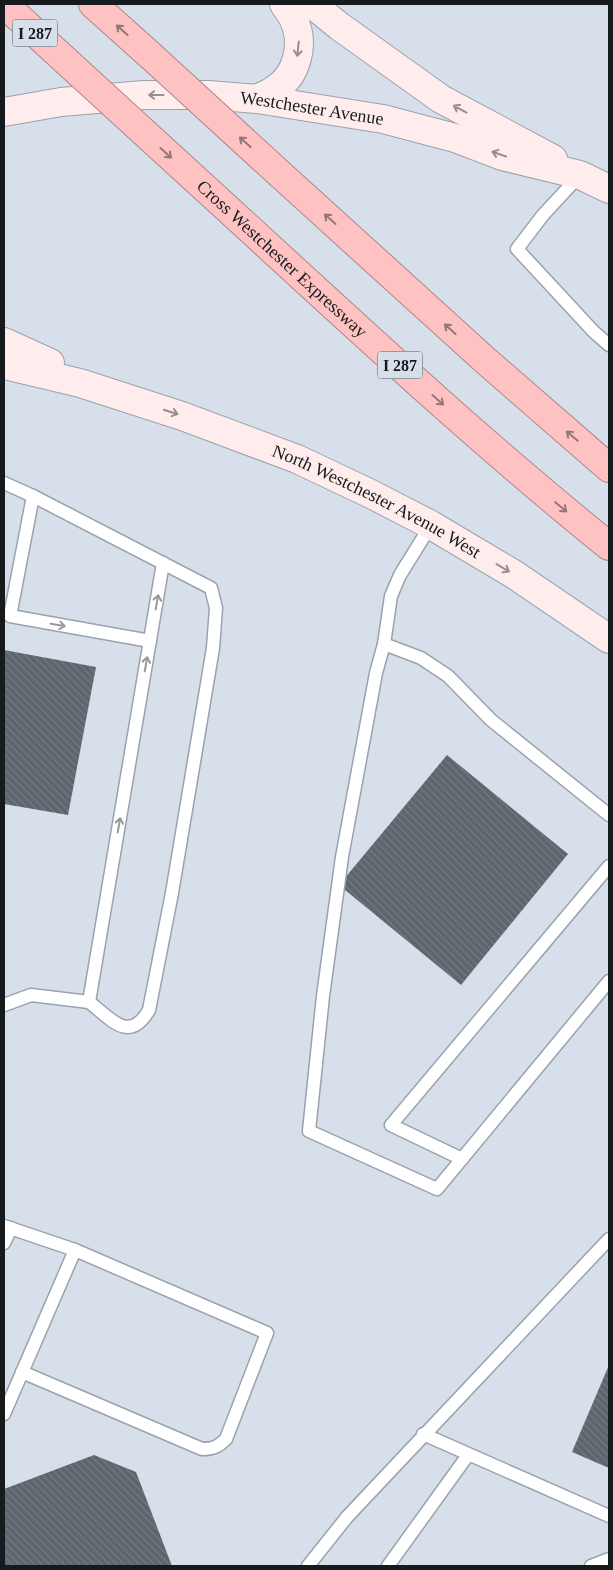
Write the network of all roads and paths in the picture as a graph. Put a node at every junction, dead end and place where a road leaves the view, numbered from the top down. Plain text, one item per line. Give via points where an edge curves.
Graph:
1 (4, 4) edge
2 (93, 4) edge
3 (284, 4) edge
4 (312, 4) edge
5 (257, 99) junction
6 (4, 112) edge
7 (580, 175) junction
8 (609, 189) edge
9 (4, 342) edge
10 (609, 345) edge
11 (4, 365) edge
12 (124, 397) junction
13 (609, 468) edge
14 (4, 483) edge
15 (33, 496) junction
16 (431, 525) junction
17 (609, 546) edge
18 (163, 563) junction
19 (609, 639) edge
20 (150, 641) junction
21 (384, 644) junction
22 (609, 815) edge
23 (609, 866) edge
24 (609, 981) edge
25 (89, 1002) junction
26 (4, 1004) edge
27 (462, 1160) junction
28 (7, 1227) edge
29 (609, 1239) edge
30 (4, 1244) edge
31 (74, 1250) junction
32 (22, 1372) junction
33 (4, 1414) edge
34 (423, 1434) junction
35 (468, 1455) junction
36 (609, 1516) edge
37 (609, 1559) edge
38 (308, 1566) edge
39 (388, 1566) edge
40 (591, 1566) edge

1 -> 17 highway, Cross Westchester Expressway / I 287, bridge via 436,398
13 -> 2 highway, bridge via 486,361
3 -> 5 main road via 299,37 294,70 274,90
7 -> 4 main road via 442,99
5 -> 6 main road, Westchester Avenue via 144,95 61,102
7 -> 5 main road, Westchester Avenue via 502,156 455,138 383,119
7 - 8 main road, Westchester Avenue
7 - 10 lane via 543,215 518,249
9 - 12 main road
11 - 12 main road
12 -> 16 main road, North Westchester Avenue West via 297,459
14 - 15 lane
15 - 18 lane
15 -> 20 lane via 10,616
16 -> 19 main road, North Westchester Avenue West via 515,575
16 - 21 lane via 391,596
20 -> 18 lane
18 - 25 lane via 212,588 216,608 213,648 172,893 149,1010 142,1022 130,1028 121,1026
25 -> 20 lane
21 - 22 lane via 421,658 448,676 491,720
21 - 27 lane via 342,857 322,996 309,1131 437,1189
23 - 27 lane via 391,1125
24 - 27 lane
25 - 26 lane via 31,995
28 - 30 lane
28 - 31 lane
29 - 34 lane
31 - 32 lane
31 - 32 lane via 267,1333 226,1439 219,1446 202,1449
32 - 33 lane
34 - 35 lane
34 - 38 lane via 346,1517
35 - 36 lane
35 - 39 lane
37 - 40 lane

